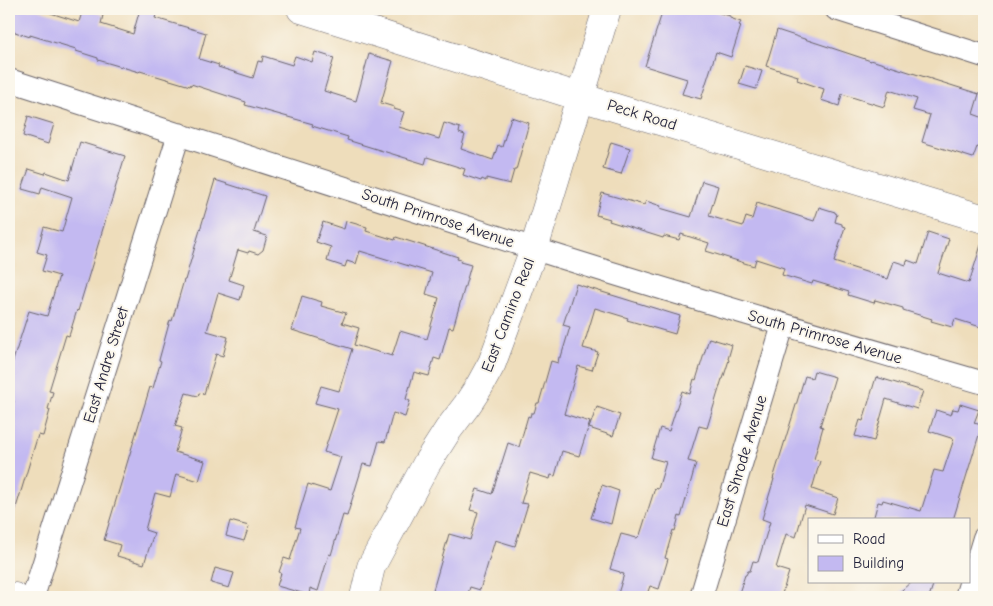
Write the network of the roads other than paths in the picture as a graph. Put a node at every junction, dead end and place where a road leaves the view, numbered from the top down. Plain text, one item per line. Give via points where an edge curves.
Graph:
1 (301, 9) edge
2 (607, 9) edge
3 (836, 9) edge
4 (984, 56) edge
5 (9, 80) edge
6 (580, 97) junction
7 (179, 134) junction
8 (984, 218) edge
9 (534, 249) junction
10 (784, 324) junction
11 (984, 383) edge
12 (984, 538) edge
13 (970, 584) edge
14 (970, 584) edge
15 (9, 596) edge
16 (15, 597) edge
17 (33, 597) edge
18 (364, 597) edge
19 (700, 597) edge
20 (966, 597) edge

1 - 6 street, Peck Road
2 - 6 street, East Camino Real
3 - 4 street
5 - 7 street, South Primrose Avenue
6 - 8 street, Peck Road
6 - 9 street, East Camino Real
7 - 9 street, South Primrose Avenue
7 - 17 street, East Andre Street
9 - 10 street, South Primrose Avenue
9 - 18 street, East Camino Real via 492,363 468,405 426,463 371,567
10 - 11 street, South Primrose Avenue
10 - 19 street, East Shrode Avenue
12 - 13 street
14 - 20 street
15 - 16 street

